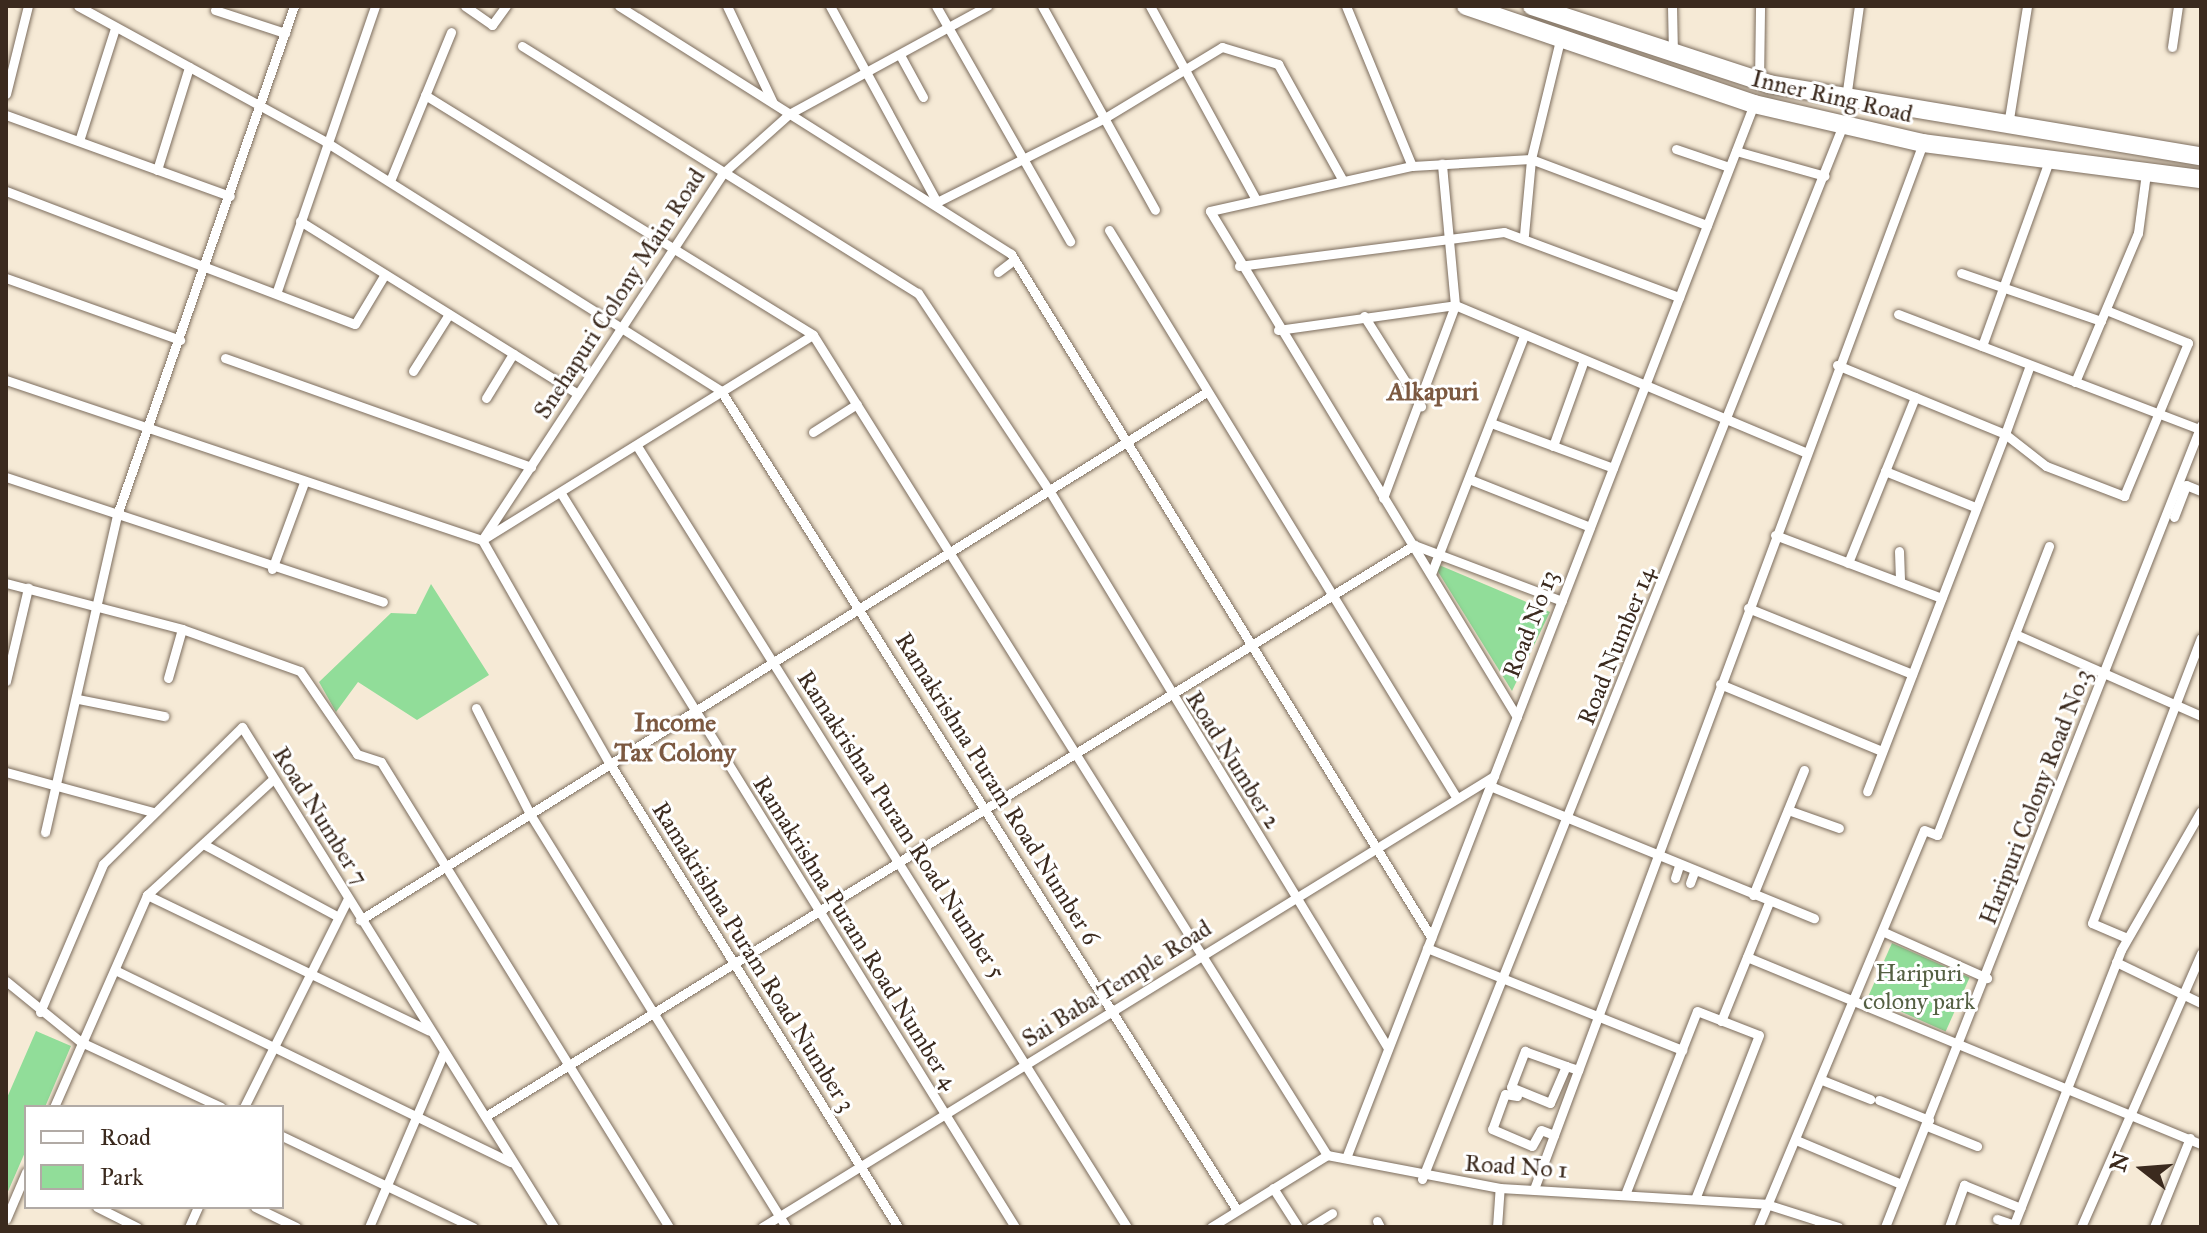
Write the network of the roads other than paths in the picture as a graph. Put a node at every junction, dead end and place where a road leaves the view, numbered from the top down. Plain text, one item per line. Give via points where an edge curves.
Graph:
1 (28, 6) edge
2 (78, 6) edge
3 (294, 6) edge
4 (375, 6) edge
5 (465, 6) edge
6 (506, 6) edge
7 (619, 6) edge
8 (727, 6) edge
9 (830, 6) edge
10 (936, 6) edge
11 (987, 6) edge
12 (1042, 6) edge
13 (1150, 6) edge
14 (1346, 6) edge
15 (1466, 6) edge
16 (1532, 6) edge
17 (1672, 6) edge
18 (1760, 6) edge
19 (1859, 6) edge
20 (2027, 6) edge
21 (2178, 6) edge
22 (215, 10) dead end
23 (948, 26) junction
24 (115, 28) junction
25 (451, 32) dead end
26 (285, 33) junction
27 (1560, 40) junction
28 (522, 46) dead end
29 (2172, 47) dead end
30 (1673, 53) junction
31 (900, 55) junction
32 (189, 67) junction
33 (1186, 71) junction
34 (870, 73) junction
35 (1759, 82) junction
36 (6, 94) edge
37 (425, 95) junction
38 (923, 97) dead end
39 (1846, 99) junction
40 (773, 103) junction
41 (1754, 104) junction
42 (258, 105) junction
43 (789, 114) junction
44 (6, 115) edge
45 (1103, 119) junction
46 (1843, 125) junction
47 (2007, 128) junction
48 (79, 141) junction
49 (326, 142) junction
50 (1923, 143) junction
51 (2125, 145) junction
52 (1676, 149) dead end
53 (1736, 151) junction
54 (2201, 156) edge
55 (1023, 159) junction
56 (1531, 159) junction
57 (2049, 161) junction
58 (1442, 164) junction
59 (1412, 166) junction
60 (1729, 167) junction
61 (2103, 167) junction
62 (157, 170) junction
63 (2146, 173) junction
64 (722, 174) junction
65 (1825, 176) junction
66 (1342, 179) junction
67 (2201, 179) edge
68 (390, 181) junction
69 (6, 191) edge
70 (230, 196) junction
71 (1255, 198) junction
72 (937, 202) junction
73 (1155, 210) dead end
74 (300, 221) junction
75 (1707, 225) junction
76 (1109, 230) dead end
77 (1524, 235) junction
78 (1451, 238) junction
79 (1070, 241) dead end
80 (673, 251) junction
81 (1014, 260) junction
82 (206, 264) junction
83 (1239, 266) junction
84 (998, 272) dead end
85 (1961, 273) dead end
86 (385, 274) junction
87 (6, 278) edge
88 (2005, 284) junction
89 (277, 291) junction
90 (1679, 297) junction
91 (1455, 305) junction
92 (2106, 310) junction
93 (449, 314) junction
94 (1898, 314) dead end
95 (1364, 316) junction
96 (2101, 321) junction
97 (624, 325) junction
98 (1278, 330) junction
99 (813, 335) junction
100 (1523, 338) junction
101 (180, 340) junction
102 (1982, 346) junction
103 (513, 354) junction
104 (225, 358) dead end
105 (1584, 360) junction
106 (1837, 365) junction
107 (2030, 365) junction
108 (413, 371) dead end
109 (6, 380) edge
110 (2075, 382) junction
111 (1645, 385) junction
112 (721, 391) junction
113 (1205, 393) junction
114 (578, 394) junction
115 (1915, 397) junction
116 (486, 398) dead end
117 (857, 404) junction
118 (1421, 406) junction
119 (2161, 414) junction
120 (1729, 418) junction
121 (1491, 423) junction
122 (2200, 427) edge
123 (147, 428) junction
124 (813, 432) dead end
125 (2005, 434) junction
126 (1127, 441) junction
127 (637, 446) junction
128 (1553, 446) junction
129 (1805, 452) junction
130 (531, 467) junction
131 (1613, 468) junction
132 (1885, 471) junction
133 (6, 477) edge
134 (1469, 479) junction
135 (2182, 484) junction
136 (303, 485) junction
137 (1049, 490) junction
138 (2201, 491) edge
139 (562, 495) junction
140 (1383, 498) junction
141 (1975, 507) junction
142 (117, 515) junction
143 (2174, 517) dead end
144 (1590, 527) junction
145 (1775, 535) junction
146 (482, 540) junction
147 (1414, 545) junction
148 (2049, 546) dead end
149 (1899, 551) dead end
150 (1439, 553) junction
151 (952, 554) junction
152 (1848, 563) junction
153 (272, 569) junction
154 (1431, 574) junction
155 (1900, 582) junction
156 (6, 583) edge
157 (28, 588) junction
158 (1331, 597) junction
159 (1942, 598) junction
160 (1562, 601) junction
161 (383, 602) dead end
162 (97, 608) junction
163 (860, 608) junction
164 (1748, 608) junction
165 (182, 629) junction
166 (2015, 634) junction
167 (2201, 638) edge
168 (1250, 647) junction
169 (773, 663) junction
170 (2107, 672) junction
171 (1912, 674) junction
172 (168, 678) dead end
173 (6, 681) edge
174 (1720, 684) junction
175 (1169, 696) junction
176 (78, 699) junction
177 (2176, 703) junction
178 (476, 708) dead end
179 (693, 711) junction
180 (164, 716) dead end
181 (2201, 716) edge
182 (1517, 717) junction
183 (1882, 751) junction
184 (1076, 754) junction
185 (610, 764) junction
186 (1804, 770) dead end
187 (6, 772) edge
188 (272, 780) junction
189 (1492, 781) junction
190 (57, 786) junction
191 (1867, 791) dead end
192 (1456, 797) junction
193 (1788, 810) junction
194 (987, 811) junction
195 (2201, 811) edge
196 (153, 812) junction
197 (530, 814) junction
198 (1570, 818) junction
199 (1839, 828) dead end
200 (45, 832) dead end
201 (205, 845) junction
202 (1374, 848) junction
203 (1656, 857) junction
204 (902, 864) junction
205 (1679, 866) junction
206 (446, 867) junction
207 (1694, 872) junction
208 (1675, 878) dead end
209 (1690, 883) dead end
210 (147, 895) junction
211 (1753, 895) junction
212 (1296, 896) junction
213 (348, 898) junction
214 (1769, 902) junction
215 (820, 912) junction
216 (337, 916) junction
217 (1814, 918) dead end
218 (360, 920) junction
219 (1884, 932) junction
220 (1431, 937) junction
221 (2127, 938) junction
222 (1427, 948) junction
223 (2201, 953) edge
224 (1201, 955) junction
225 (1747, 957) junction
226 (2116, 962) junction
227 (734, 965) junction
228 (115, 970) junction
229 (311, 974) junction
230 (1987, 978) junction
231 (1507, 980) junction
232 (6, 981) edge
233 (2180, 992) junction
234 (23, 996) junction
235 (47, 996) junction
236 (1857, 1001) junction
237 (2201, 1003) edge
238 (1112, 1010) junction
239 (40, 1012) junction
240 (654, 1014) junction
241 (1598, 1016) junction
242 (1721, 1021) junction
243 (432, 1033) junction
244 (81, 1042) junction
245 (1959, 1045) junction
246 (1388, 1048) junction
247 (277, 1049) junction
248 (1682, 1050) junction
249 (444, 1052) junction
250 (1029, 1062) junction
251 (569, 1065) junction
252 (1564, 1071) junction
253 (1576, 1074) junction
254 (1822, 1080) junction
255 (2067, 1089) junction
256 (55, 1105) edge
257 (217, 1105) edge
258 (245, 1105) edge
259 (2129, 1111) junction
260 (944, 1114) junction
261 (1561, 1114) junction
262 (486, 1116) junction
263 (416, 1117) junction
264 (1928, 1123) junction
265 (1554, 1135) junction
266 (284, 1137) edge
267 (2190, 1138) junction
268 (1796, 1140) junction
269 (2201, 1144) edge
270 (1977, 1146) dead end
271 (1327, 1155) junction
272 (1346, 1158) junction
273 (512, 1163) junction
274 (860, 1167) junction
275 (24, 1177) edge
276 (1422, 1179) junction
277 (1901, 1184) junction
278 (387, 1185) junction
279 (1273, 1188) junction
280 (1500, 1188) junction
281 (1534, 1189) junction
282 (1626, 1192) junction
283 (1696, 1197) junction
284 (1766, 1204) junction
285 (2021, 1208) junction
286 (101, 1209) edge
287 (259, 1209) edge
288 (1237, 1210) junction
289 (1332, 1213) dead end
290 (779, 1217) junction
291 (6, 1219) edge
292 (1997, 1219) dead end
293 (2013, 1226) edge
294 (137, 1227) edge
295 (296, 1227) edge
296 (369, 1227) edge
297 (473, 1227) edge
298 (554, 1227) edge
299 (669, 1227) edge
300 (762, 1227) edge
301 (786, 1227) edge
302 (898, 1227) edge
303 (1015, 1227) edge
304 (1127, 1227) edge
305 (1211, 1227) edge
306 (1298, 1227) edge
307 (1310, 1227) edge
308 (1497, 1227) edge
309 (1758, 1227) edge
310 (1838, 1227) edge
311 (1885, 1227) edge
312 (1949, 1227) edge
313 (2081, 1227) edge
314 (2154, 1227) edge

1 - 36 street
2 - 24 street
3 - 26 street
4 - 49 street
5 - 6 street via 492,25
7 - 40 street
8 - 40 street
9 - 34 street
10 - 23 street
11 - 23 street, Snehapuri Colony Main Road
12 - 45 street
13 - 33 street
14 - 59 street
15 - 27 highway, Inner Ring Road
16 - 30 highway, Inner Ring Road
17 - 30 street
18 - 35 street
19 - 39 street
20 - 47 street
21 - 29 street
22 - 26 street
23 - 31 street, Snehapuri Colony Main Road
23 - 55 street
24 - 32 street
24 - 48 street
25 - 37 street
26 - 42 street
27 - 41 highway, Inner Ring Road
27 - 56 street
28 - 64 street, Road Number 2
30 - 35 highway, Inner Ring Road
31 - 34 street, Snehapuri Colony Main Road
31 - 38 street
32 - 42 street
32 - 62 street
33 - 45 street
33 - 66 street via 1222,47 1278,64
33 - 71 street
34 - 43 street, Snehapuri Colony Main Road
34 - 72 street
35 - 39 highway, Inner Ring Road
37 - 68 street
37 - 80 street
39 - 47 highway, Inner Ring Road
40 - 43 street
41 - 46 highway, Inner Ring Road
41 - 53 street, Road No 13
42 - 49 street
42 - 70 street
43 - 64 street, Snehapuri Colony Main Road
43 - 72 street
44 - 48 street
45 - 55 street
45 - 73 street
46 - 50 highway, Inner Ring Road
46 - 65 street, Road Number 14
47 - 51 highway, Inner Ring Road
48 - 62 street
49 - 68 street
49 - 74 street
50 - 57 highway, Inner Ring Road
50 - 106 street
51 - 54 highway, Inner Ring Road
51 - 61 highway
52 - 60 street
53 - 60 street, Road No 13
53 - 65 street
55 - 72 street
55 - 79 street
56 - 58 street
56 - 75 street
56 - 77 street
57 - 61 highway, Inner Ring Road
57 - 88 street
58 - 59 street
58 - 78 street
59 - 66 street
60 - 75 street, Road No 13
61 - 63 highway, Inner Ring Road
62 - 70 street
63 - 67 highway, Inner Ring Road
63 - 92 street via 2138,233
64 - 80 street, Snehapuri Colony Main Road
64 - 137 street, Road Number 2 via 918,293
65 - 120 street, Road Number 14
66 - 71 street
68 - 97 street
69 - 82 street
70 - 82 street
71 - 83 street via 1210,211
72 - 81 street
74 - 86 street
74 - 89 street
75 - 90 street, Road No 13
76 - 113 street
77 - 78 street via 1486,231
77 - 90 street
78 - 83 street
78 - 91 street
80 - 97 street, Snehapuri Colony Main Road
80 - 99 street
81 - 84 street
81 - 126 street
82 - 89 street
82 - 101 street
83 - 98 street
85 - 88 street
86 - 89 street via 355,324
86 - 93 street
87 - 101 street
88 - 96 street
88 - 102 street
90 - 111 street, Road No 13
91 - 95 street
91 - 100 street
91 - 118 street
92 - 96 street
92 - 119 street via 2188,343
93 - 103 street
93 - 108 street
94 - 102 street
95 - 98 street
95 - 118 street
96 - 110 street
97 - 112 street
97 - 114 street, Snehapuri Colony Main Road
98 - 140 street
99 - 112 street
99 - 117 street
100 - 105 street
100 - 121 street
101 - 123 street
102 - 107 street
103 - 114 street
103 - 116 street
104 - 130 street
105 - 111 street
105 - 128 street
106 - 115 street
106 - 129 street
107 - 110 street
107 - 125 street
109 - 123 street
110 - 119 street
111 - 120 street
111 - 131 street, Road No 13
112 - 127 street
112 - 163 street, Ramakrishna Puram Road Number 6
113 - 126 street
113 - 158 street
114 - 130 street, Snehapuri Colony Main Road
115 - 125 street
115 - 132 street
117 - 124 street
117 - 151 street
118 - 140 street
119 - 122 street
119 - 125 street via 2124,496 2046,466
120 - 129 street
120 - 198 street, Road Number 14
121 - 128 street
121 - 134 street
122 - 135 street, Haripuri Colony Road No.3
123 - 136 street
123 - 142 street
125 - 141 street
126 - 137 street
126 - 168 street
127 - 139 street
127 - 169 street, Ramakrishna Puram Road Number 5
128 - 131 street
129 - 145 street
130 - 146 street, Snehapuri Colony Main Road
131 - 144 street, Road No 13
132 - 141 street
132 - 152 street
133 - 142 street
134 - 144 street
134 - 150 street
135 - 138 street
135 - 143 street
135 - 170 street, Haripuri Colony Road No.3
136 - 146 street
136 - 153 street
137 - 151 street
137 - 175 street, Road Number 2
139 - 146 street
139 - 179 street, Ramakrishna Puram Road Number 4
140 - 147 street
141 - 159 street
142 - 153 street
142 - 162 street
144 - 160 street, Road No 13
145 - 152 street
145 - 164 street
146 - 185 street, Ramakrishna Puram Road Number 3
147 - 150 street
147 - 154 street
147 - 158 street
148 - 166 street
149 - 155 street
150 - 154 street
150 - 160 street
151 - 163 street
151 - 184 street
152 - 155 street
153 - 161 street
154 - 182 street
155 - 159 street
156 - 157 street
157 - 162 street
157 - 173 street
158 - 168 street
158 - 192 street
159 - 171 street
160 - 182 street, Road No 13
162 - 165 street
162 - 176 street
163 - 169 street
163 - 194 street, Ramakrishna Puram Road Number 6
164 - 171 street
164 - 174 street
165 - 172 street
165 - 206 street via 300,671 357,754 381,762
166 - 170 street
166 - 219 street via 1937,835 1924,830
167 - 177 street
168 - 175 street
168 - 202 street
169 - 179 street
169 - 204 street, Ramakrishna Puram Road Number 5
170 - 177 street
170 - 230 street, Haripuri Colony Road No.3
171 - 183 street
174 - 183 street
174 - 203 street
175 - 184 street
175 - 212 street, Road Number 2
176 - 180 street
176 - 190 street
177 - 181 street
177 - 221 street via 2092,923
178 - 197 street
179 - 185 street
179 - 215 street, Ramakrishna Puram Road Number 4
182 - 189 street, Road No 13
183 - 191 street
184 - 194 street
184 - 224 street
185 - 197 street
185 - 227 street, Ramakrishna Puram Road Number 3
186 - 193 street
187 - 190 street
188 - 196 street, Road Number 7 via 242,727
188 - 201 street
188 - 213 street, Road Number 7
189 - 192 street, Sai Baba Temple Road
189 - 198 street
189 - 220 street, Road No 13
190 - 196 street
190 - 200 street
192 - 202 street, Sai Baba Temple Road
193 - 199 street
193 - 211 street
194 - 204 street
194 - 238 street, Ramakrishna Puram Road Number 6
195 - 221 street
196 - 235 street, Road Number 7 via 103,864
197 - 206 street
197 - 240 street
198 - 203 street
198 - 231 street, Road Number 14
201 - 210 street
201 - 216 street
202 - 212 street, Sai Baba Temple Road
202 - 220 street
203 - 205 street
203 - 241 street
204 - 215 street
204 - 250 street, Ramakrishna Puram Road Number 5
205 - 207 street
205 - 208 street
206 - 218 street
206 - 251 street
207 - 209 street
207 - 211 street
210 - 228 street
210 - 229 street
211 - 214 street
212 - 224 street, Sai Baba Temple Road
212 - 246 street, Road Number 2
213 - 216 street
213 - 218 street, Road Number 7
214 - 217 street
214 - 225 street
215 - 227 street
215 - 260 street, Ramakrishna Puram Road Number 4
216 - 229 street
218 - 243 street, Road Number 7
219 - 230 street
219 - 236 street
220 - 222 street, Road No 13
221 - 226 street
222 - 231 street
222 - 246 street, Road No 13
223 - 233 street
224 - 238 street, Sai Baba Temple Road
224 - 271 street
225 - 236 street
225 - 242 street
226 - 233 street
226 - 255 street
227 - 240 street
227 - 274 street, Ramakrishna Puram Road Number 3
228 - 244 street
228 - 247 street
229 - 243 street
229 - 247 street
230 - 245 street, Haripuri Colony Road No.3
231 - 241 street
231 - 276 street, Road Number 14
232 - 234 street
233 - 237 street
233 - 259 street
234 - 235 street
234 - 239 street
235 - 239 street, Road Number 7
236 - 245 street
236 - 254 street
238 - 250 street, Sai Baba Temple Road
238 - 288 street, Ramakrishna Puram Road Number 6
239 - 244 street
240 - 251 street
240 - 290 street
241 - 248 street
241 - 253 street
242 - 248 street via 1697,1011
242 - 283 street via 1759,1035
243 - 249 street, Road Number 7
244 - 256 street
244 - 257 street
245 - 255 street
245 - 264 street, Haripuri Colony Road No.3
246 - 272 street, Road No 13
247 - 258 street
247 - 263 street
248 - 282 street
249 - 262 street, Road Number 7
249 - 263 street
250 - 260 street, Sai Baba Temple Road
250 - 304 street, Ramakrishna Puram Road Number 5
251 - 262 street
251 - 299 street
252 - 252 street via 1525,1051 1510,1085 1550,1103
252 - 253 street
253 - 261 street
254 - 264 street
254 - 268 street
255 - 259 street
255 - 285 street
259 - 267 street
259 - 313 street
260 - 274 street, Sai Baba Temple Road
260 - 303 street, Ramakrishna Puram Road Number 4
261 - 265 street
261 - 265 street via 1508,1093 1492,1128 1532,1146 1541,1130
262 - 273 street, Road Number 7
263 - 273 street
263 - 278 street
264 - 270 street
264 - 277 street, Haripuri Colony Road No.3
265 - 281 street
266 - 278 street
267 - 269 street
267 - 314 street
268 - 277 street
268 - 284 street
271 - 272 street, Road No 1
271 - 279 street
272 - 276 street, Road No 1
273 - 298 street, Road Number 7
274 - 290 street, Sai Baba Temple Road
274 - 302 street, Ramakrishna Puram Road Number 3
275 - 291 street
276 - 280 street, Road No 1
277 - 311 street, Haripuri Colony Road No.3
278 - 296 street
278 - 297 street
279 - 288 street
279 - 306 street
280 - 281 street, Road No 1
280 - 308 street
281 - 282 street, Road No 1
282 - 283 street, Road No 1
283 - 284 street, Road No 1
284 - 309 street
284 - 310 street, Road No 1
285 - 293 street
285 - 312 street via 1964,1185
286 - 294 street
287 - 295 street
288 - 305 street
289 - 307 street
290 - 300 street, Sai Baba Temple Road
290 - 301 street
292 - 293 street

